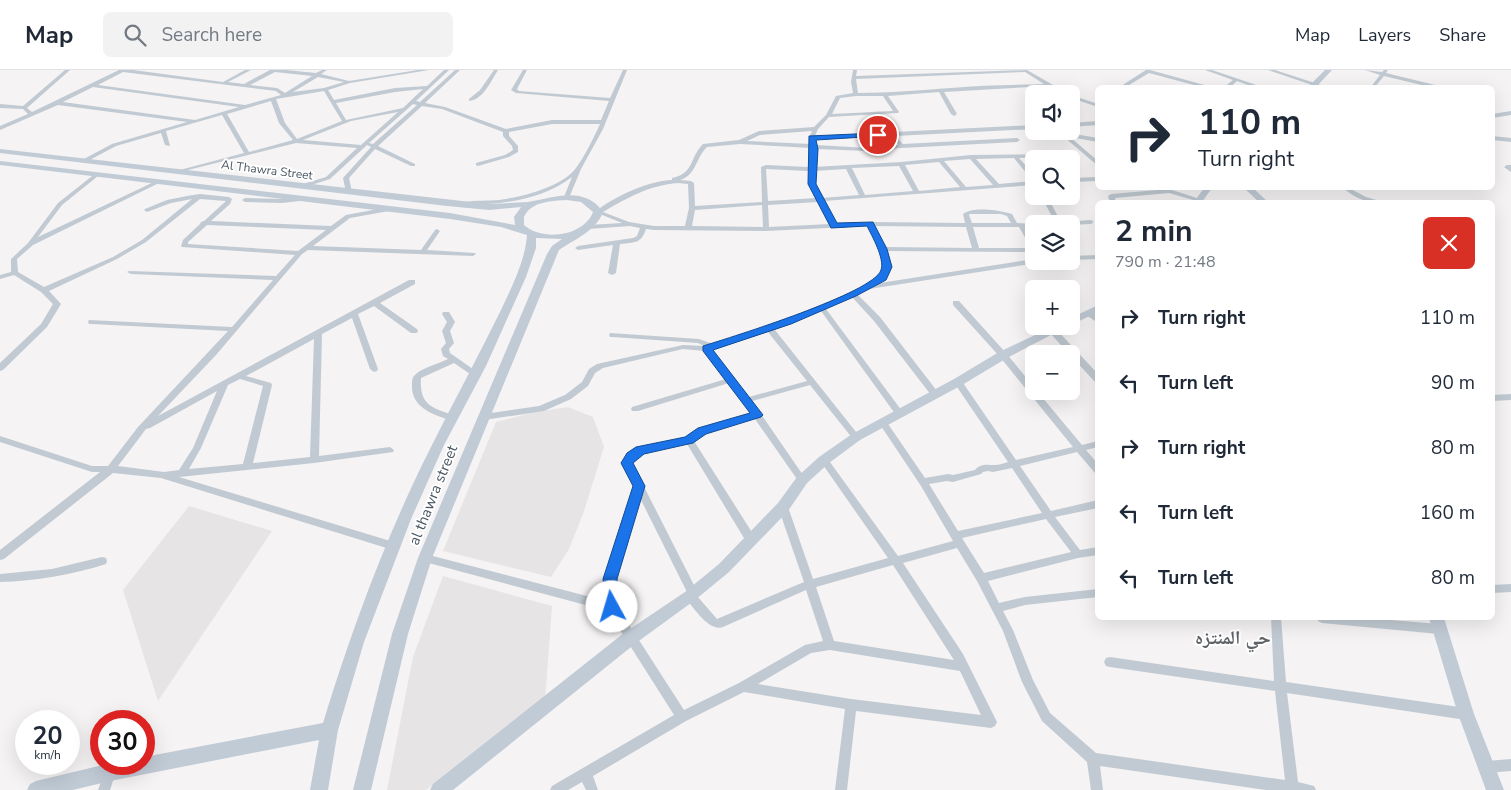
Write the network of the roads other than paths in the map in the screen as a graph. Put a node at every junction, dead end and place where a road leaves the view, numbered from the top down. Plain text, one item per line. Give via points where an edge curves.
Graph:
1 (68, 70) edge
2 (122, 70) edge
3 (248, 70) edge
4 (274, 70) edge
5 (325, 70) edge
6 (402, 70) edge
7 (427, 70) edge
8 (447, 70) edge
9 (458, 70) edge
10 (496, 70) edge
11 (525, 70) edge
12 (625, 70) edge
13 (855, 70) edge
14 (1025, 70) edge
15 (1167, 70) edge
16 (1207, 70) edge
17 (1270, 70) edge
18 (1367, 70) edge
19 (985, 71) edge
20 (1325, 71) edge
21 (412, 72) junction
22 (1148, 72) junction
23 (1385, 72) edge
24 (317, 75) junction
25 (854, 78) junction
26 (1237, 79) junction
27 (948, 81) junction
28 (225, 82) junction
29 (349, 82) junction
30 (1048, 84) joint
31 (90, 85) junction
32 (246, 85) junction
33 (1125, 85) edge
34 (1202, 85) edge
35 (1228, 85) edge
36 (1254, 85) edge
37 (1312, 85) edge
38 (1374, 85) edge
39 (1433, 85) edge
40 (428, 87) junction
41 (325, 89) junction
42 (941, 91) junction
43 (856, 94) junction
44 (285, 95) junction
45 (885, 95) junction
46 (273, 98) junction
47 (471, 100) dead end
48 (612, 100) junction
49 (1080, 100) edge
50 (333, 102) junction
51 (411, 102) junction
52 (57, 103) junction
53 (422, 103) junction
54 (1094, 105) edge
55 (0, 106) edge
56 (245, 106) junction
57 (24, 108) junction
58 (403, 109) junction
59 (224, 113) junction
60 (1511, 113) edge
61 (32, 114) junction
62 (954, 114) dead end
63 (828, 116) junction
64 (1495, 116) edge
65 (195, 122) junction
66 (345, 122) junction
67 (603, 122) junction
68 (1095, 124) edge
69 (1080, 125) edge
70 (1025, 127) edge
71 (0, 128) edge
72 (816, 128) junction
73 (1005, 128) junction
74 (163, 130) junction
75 (977, 130) junction
76 (506, 131) junction
77 (894, 134) junction
78 (1080, 136) edge
79 (812, 138) junction
80 (1495, 138) edge
81 (1095, 139) edge
82 (1017, 140) junction
83 (1070, 140) edge
84 (1511, 140) edge
85 (296, 141) junction
86 (985, 141) junction
87 (740, 142) junction
88 (168, 145) dead end
89 (363, 146) junction
90 (375, 146) junction
91 (813, 146) junction
92 (901, 146) junction
93 (1026, 150) edge
94 (0, 151) edge
95 (247, 154) junction
96 (1025, 156) edge
97 (971, 157) junction
98 (1016, 157) junction
99 (941, 160) junction
100 (84, 161) junction
101 (1095, 161) edge
102 (0, 163) edge
103 (478, 164) dead end
104 (901, 164) junction
105 (413, 165) dead end
106 (848, 167) junction
107 (578, 169) junction
108 (811, 169) junction
109 (1025, 169) edge
110 (178, 172) junction
111 (96, 175) junction
112 (328, 178) junction
113 (346, 178) junction
114 (1095, 179) edge
115 (669, 180) junction
116 (1080, 180) edge
117 (160, 181) junction
118 (1025, 182) edge
119 (997, 185) junction
120 (302, 186) junction
121 (964, 188) junction
122 (1250, 190) edge
123 (1349, 190) edge
124 (349, 192) junction
125 (916, 192) junction
126 (200, 196) junction
127 (567, 197) junction
128 (863, 197) junction
129 (306, 199) junction
130 (244, 200) dead end
131 (820, 200) junction
132 (1112, 200) edge
133 (1196, 200) edge
134 (1262, 200) edge
135 (1369, 200) edge
136 (447, 203) junction
137 (532, 204) junction
138 (765, 204) junction
139 (692, 208) junction
140 (389, 209) junction
141 (147, 210) dead end
142 (598, 212) junction
143 (1091, 222) dead end
144 (203, 223) junction
145 (1080, 223) edge
146 (630, 224) junction
147 (870, 224) junction
148 (968, 225) junction
149 (1018, 225) junction
150 (1025, 225) edge
151 (644, 226) junction
152 (834, 226) junction
153 (333, 228) junction
154 (688, 228) junction
155 (766, 228) junction
156 (582, 230) junction
157 (437, 231) dead end
158 (528, 232) junction
159 (1025, 236) edge
160 (616, 243) junction
161 (30, 244) junction
162 (578, 248) dead end
163 (882, 249) junction
164 (976, 249) junction
165 (1025, 249) edge
166 (303, 250) junction
167 (423, 252) junction
168 (473, 254) dead end
169 (1095, 256) edge
170 (1080, 257) edge
171 (1025, 263) edge
172 (131, 272) dead end
173 (15, 273) junction
174 (612, 273) dead end
175 (0, 277) edge
176 (278, 278) junction
177 (412, 282) dead end
178 (867, 287) junction
179 (44, 290) junction
180 (853, 294) junction
181 (374, 302) junction
182 (956, 303) dead end
183 (822, 308) junction
184 (354, 313) junction
185 (446, 314) dead end
186 (1095, 314) edge
187 (1080, 319) edge
188 (92, 322) dead end
189 (233, 329) junction
190 (770, 329) junction
191 (414, 331) dead end
192 (318, 333) junction
193 (613, 335) dead end
194 (1046, 335) edge
195 (1063, 335) edge
196 (709, 348) junction
197 (1004, 355) junction
198 (454, 360) junction
199 (0, 368) edge
200 (374, 369) dead end
201 (476, 374) junction
202 (238, 376) junction
203 (1095, 376) edge
204 (731, 380) junction
205 (813, 382) junction
206 (958, 382) junction
207 (225, 383) junction
208 (934, 393) junction
209 (1511, 397) edge
210 (1495, 398) edge
211 (747, 400) junction
212 (635, 409) dead end
213 (899, 413) junction
214 (758, 415) junction
215 (484, 417) junction
216 (452, 418) junction
217 (882, 423) junction
218 (140, 429) junction
219 (856, 437) junction
220 (0, 439) edge
221 (689, 440) junction
222 (1095, 445) edge
223 (1079, 448) junction
224 (390, 450) dead end
225 (314, 460) junction
226 (824, 460) junction
227 (1014, 464) junction
228 (248, 467) junction
229 (1095, 467) edge
230 (111, 469) junction
231 (182, 474) junction
232 (161, 475) junction
233 (802, 480) junction
234 (924, 484) junction
235 (639, 486) junction
236 (1095, 505) edge
237 (783, 507) junction
238 (1049, 516) junction
239 (957, 539) junction
240 (751, 540) junction
241 (393, 546) junction
242 (1095, 551) edge
243 (1078, 554) junction
244 (0, 556) edge
245 (424, 558) junction
246 (102, 561) dead end
247 (896, 561) junction
248 (0, 578) edge
249 (981, 578) junction
250 (809, 584) junction
251 (1511, 588) edge
252 (1495, 589) edge
253 (1095, 593) edge
254 (692, 595) junction
255 (612, 607) junction
256 (996, 608) junction
257 (1276, 620) edge
258 (1368, 620) edge
259 (1438, 623) edge
260 (630, 638) junction
261 (830, 645) junction
262 (1110, 662) dead end
263 (962, 666) junction
264 (1280, 686) junction
265 (743, 687) junction
266 (851, 705) junction
267 (1466, 714) junction
268 (682, 717) junction
269 (330, 730) junction
270 (1093, 760) junction
271 (155, 763) edge
272 (1511, 765) edge
273 (1487, 767) junction
274 (585, 772) junction
275 (98, 775) edge
276 (109, 775) edge
277 (1293, 789) edge
278 (36, 790) edge
279 (104, 790) edge
280 (319, 790) edge
281 (362, 790) edge
282 (439, 790) edge
283 (556, 790) edge
284 (592, 790) edge
285 (841, 790) edge
286 (1097, 790) edge
287 (1310, 790) edge
288 (1495, 790) edge

1 - 57 street
2 - 28 street
2 - 31 street
3 - 28 street
4 - 24 street
4 - 32 street
5 - 24 street
6 - 21 street
7 - 21 street
8 - 40 street
9 - 53 street
10 - 47 street via 482,92
11 - 48 street via 514,90 518,92
12 - 48 street
13 - 25 street
14 - 19 street
14 - 30 street
15 - 22 street
16 - 26 street
17 - 37 street
18 - 23 street
19 - 27 street
20 - 37 main road
21 - 29 street
22 - 33 street
22 - 34 street
23 - 38 street
23 - 39 street
24 - 29 street
24 - 44 street
25 - 27 street
25 - 43 street
26 - 35 street
26 - 36 street
27 - 30 street
27 - 42 street
28 - 32 street
29 - 41 street
31 - 52 street
31 - 56 street
32 - 44 street via 277,90
40 - 50 street
40 - 51 street
41 - 44 street
41 - 50 street
42 - 45 street
42 - 62 street
43 - 45 street
43 - 63 street via 838,97
44 - 46 street
45 - 63 street via 896,112
46 - 56 street
46 - 85 street via 282,123
48 - 67 street
49 - 54 street
50 - 66 street
51 - 53 street
51 - 58 street
52 - 61 street
52 - 65 street
53 - 76 street
53 - 90 street
55 - 57 street
56 - 59 street
57 - 61 street
58 - 66 street
58 - 89 street
59 - 65 street
59 - 95 street
60 - 64 street
61 - 71 street
63 - 72 street
65 - 74 street
66 - 85 street
67 - 76 street via 552,122
67 - 107 street
68 - 69 street
70 - 73 street
72 - 79 street
72 - 87 street via 759,133
73 - 75 street
73 - 82 street
74 - 88 street
74 - 100 street via 114,146
75 - 77 street
75 - 86 street
76 - 103 street via 516,151
77 - 79 street
77 - 92 street
78 - 81 street
79 - 91 street
80 - 84 street
82 - 86 street
82 - 93 street
83 - 101 street
85 - 89 street
85 - 95 street
86 - 92 street
87 - 91 street
87 - 115 street via 705,145 691,170 682,178
89 - 90 street
89 - 112 street
90 - 105 street
90 - 113 street
91 - 92 street via 864,149
91 - 108 street
94 - 100 main road, Al Thawra Street
95 - 110 street
96 - 98 street
97 - 98 street
97 - 99 street
97 - 119 street
98 - 109 street
99 - 104 street
99 - 121 street
100 - 110 main road, Al Thawra Street
102 - 111 main road, Al Thawra Street
104 - 106 street
104 - 125 street
106 - 108 street
106 - 128 street
107 - 127 street
107 - 136 street via 559,184 529,197 497,202
108 - 131 street via 812,184
108 - 138 street via 763,168
110 - 120 main road, Al Thawra Street
111 - 117 main road, Al Thawra Street
111 - 161 street via 60,204
112 - 113 street
112 - 120 street
113 - 124 street
114 - 116 street
115 - 139 street via 691,183
115 - 142 street via 643,187
117 - 129 main road, Al Thawra Street
117 - 161 street
118 - 119 street
119 - 121 street
120 - 124 main road, Al Thawra Street
121 - 125 street
122 - 134 main road
123 - 135 street
124 - 136 main road, Al Thawra Street
125 - 128 street
126 - 141 street via 173,200
126 - 144 street via 229,199
126 - 179 street via 144,241 115,258
127 - 137 main road, Al Thawra Street
127 - 142 main road via 588,201
128 - 131 street
129 - 130 street via 282,202
129 - 140 main road, Al Thawra Street
131 - 138 street
131 - 152 street
132 - 133 street via 1111,196 1162,191
136 - 137 main road, Al Thawra Street via 489,207
137 - 158 main road, al thawra street via 519,215 518,220
138 - 139 street
138 - 155 street
139 - 154 street
140 - 153 street via 351,215
140 - 158 main road, Al Thawra Street via 502,224
142 - 146 street
142 - 156 main road via 594,222
143 - 145 street
144 - 153 street
144 - 166 street via 184,246
146 - 151 street
146 - 156 street
147 - 148 street
147 - 152 street
147 - 163 street
148 - 149 street
148 - 149 street via 966,214 974,211 1006,213
148 - 164 street
149 - 150 street
149 - 159 street
151 - 154 street
151 - 160 street via 640,237
152 - 155 street
153 - 166 street
154 - 155 street
156 - 158 main road, Al Thawra Street via 553,237
156 - 215 main road, al thawra street via 555,248
157 - 167 street
158 - 201 main road, al thawra street via 531,248 521,277
160 - 162 street
160 - 174 street
161 - 173 street via 14,259
163 - 164 street
163 - 178 street via 887,267 882,278
164 - 165 street
166 - 167 street
166 - 176 street
167 - 168 street
169 - 170 street
171 - 178 street
172 - 176 street
173 - 175 street
173 - 179 street
176 - 189 street
177 - 181 street
178 - 180 street
179 - 199 street via 58,304 44,325
180 - 183 street
180 - 208 street via 877,319
181 - 184 street
181 - 191 street
182 - 197 street
183 - 190 street
183 - 213 street
184 - 192 street
184 - 200 street
185 - 198 street via 451,322 446,331 450,343 446,354
186 - 187 main road
188 - 189 street
189 - 218 street
190 - 196 street
190 - 205 street
192 - 202 street
192 - 225 street
193 - 196 street via 699,341
194 - 197 main road
195 - 203 street
196 - 204 street
196 - 215 street via 683,348 600,366 568,397 541,408
197 - 206 main road
197 - 223 street
198 - 201 street
198 - 216 street via 420,374 415,386 419,400 426,408
201 - 216 main road, al thawra street
202 - 207 street
202 - 228 street via 268,385
204 - 211 street
204 - 212 street
205 - 211 street
205 - 219 street
206 - 208 main road
206 - 227 street
207 - 218 street
207 - 231 street
208 - 213 main road
209 - 210 street
211 - 214 street
213 - 217 main road
214 - 221 street via 702,431
214 - 233 street
215 - 245 main road, al thawra street
216 - 241 main road, al thawra street
217 - 219 main road
217 - 234 street
218 - 230 street
219 - 226 main road
220 - 230 street via 92,470
221 - 235 street via 640,450 631,456 627,463
221 - 240 street
222 - 223 street
223 - 227 street
223 - 229 street
224 - 225 street
225 - 228 street
226 - 233 main road
226 - 247 street
227 - 234 street via 980,469 953,479 925,481
227 - 238 street
228 - 231 street
230 - 232 street
230 - 244 street
231 - 232 street
232 - 241 street
233 - 237 main road
234 - 239 street
235 - 254 street
235 - 255 street via 610,579
236 - 238 street
237 - 240 main road
237 - 250 street
238 - 239 street
238 - 243 street
239 - 247 street
239 - 249 street
240 - 254 main road
241 - 269 main road, al thawra street via 356,642
242 - 243 street
243 - 249 street
245 - 255 street
245 - 281 main road, al thawra street via 400,634
246 - 248 street via 78,569
247 - 250 street
247 - 263 street
249 - 256 street
250 - 254 street via 717,624
250 - 261 street
251 - 252 street
253 - 256 street via 1025,601
254 - 260 main road
255 - 260 street
256 - 270 street via 1046,717
257 - 264 street
258 - 259 street
259 - 267 main road
260 - 268 street
260 - 282 main road
261 - 263 street
261 - 265 street via 808,648
262 - 264 street
263 - 266 street via 991,722
264 - 267 street
264 - 277 street
265 - 266 street
265 - 268 street
266 - 285 street
267 - 273 main road
268 - 274 street
269 - 271 main road
269 - 280 main road, al thawra street
270 - 277 street
270 - 286 street
272 - 273 street
273 - 288 main road
274 - 283 street
274 - 284 street
275 - 278 main road
276 - 279 street
277 - 287 street

